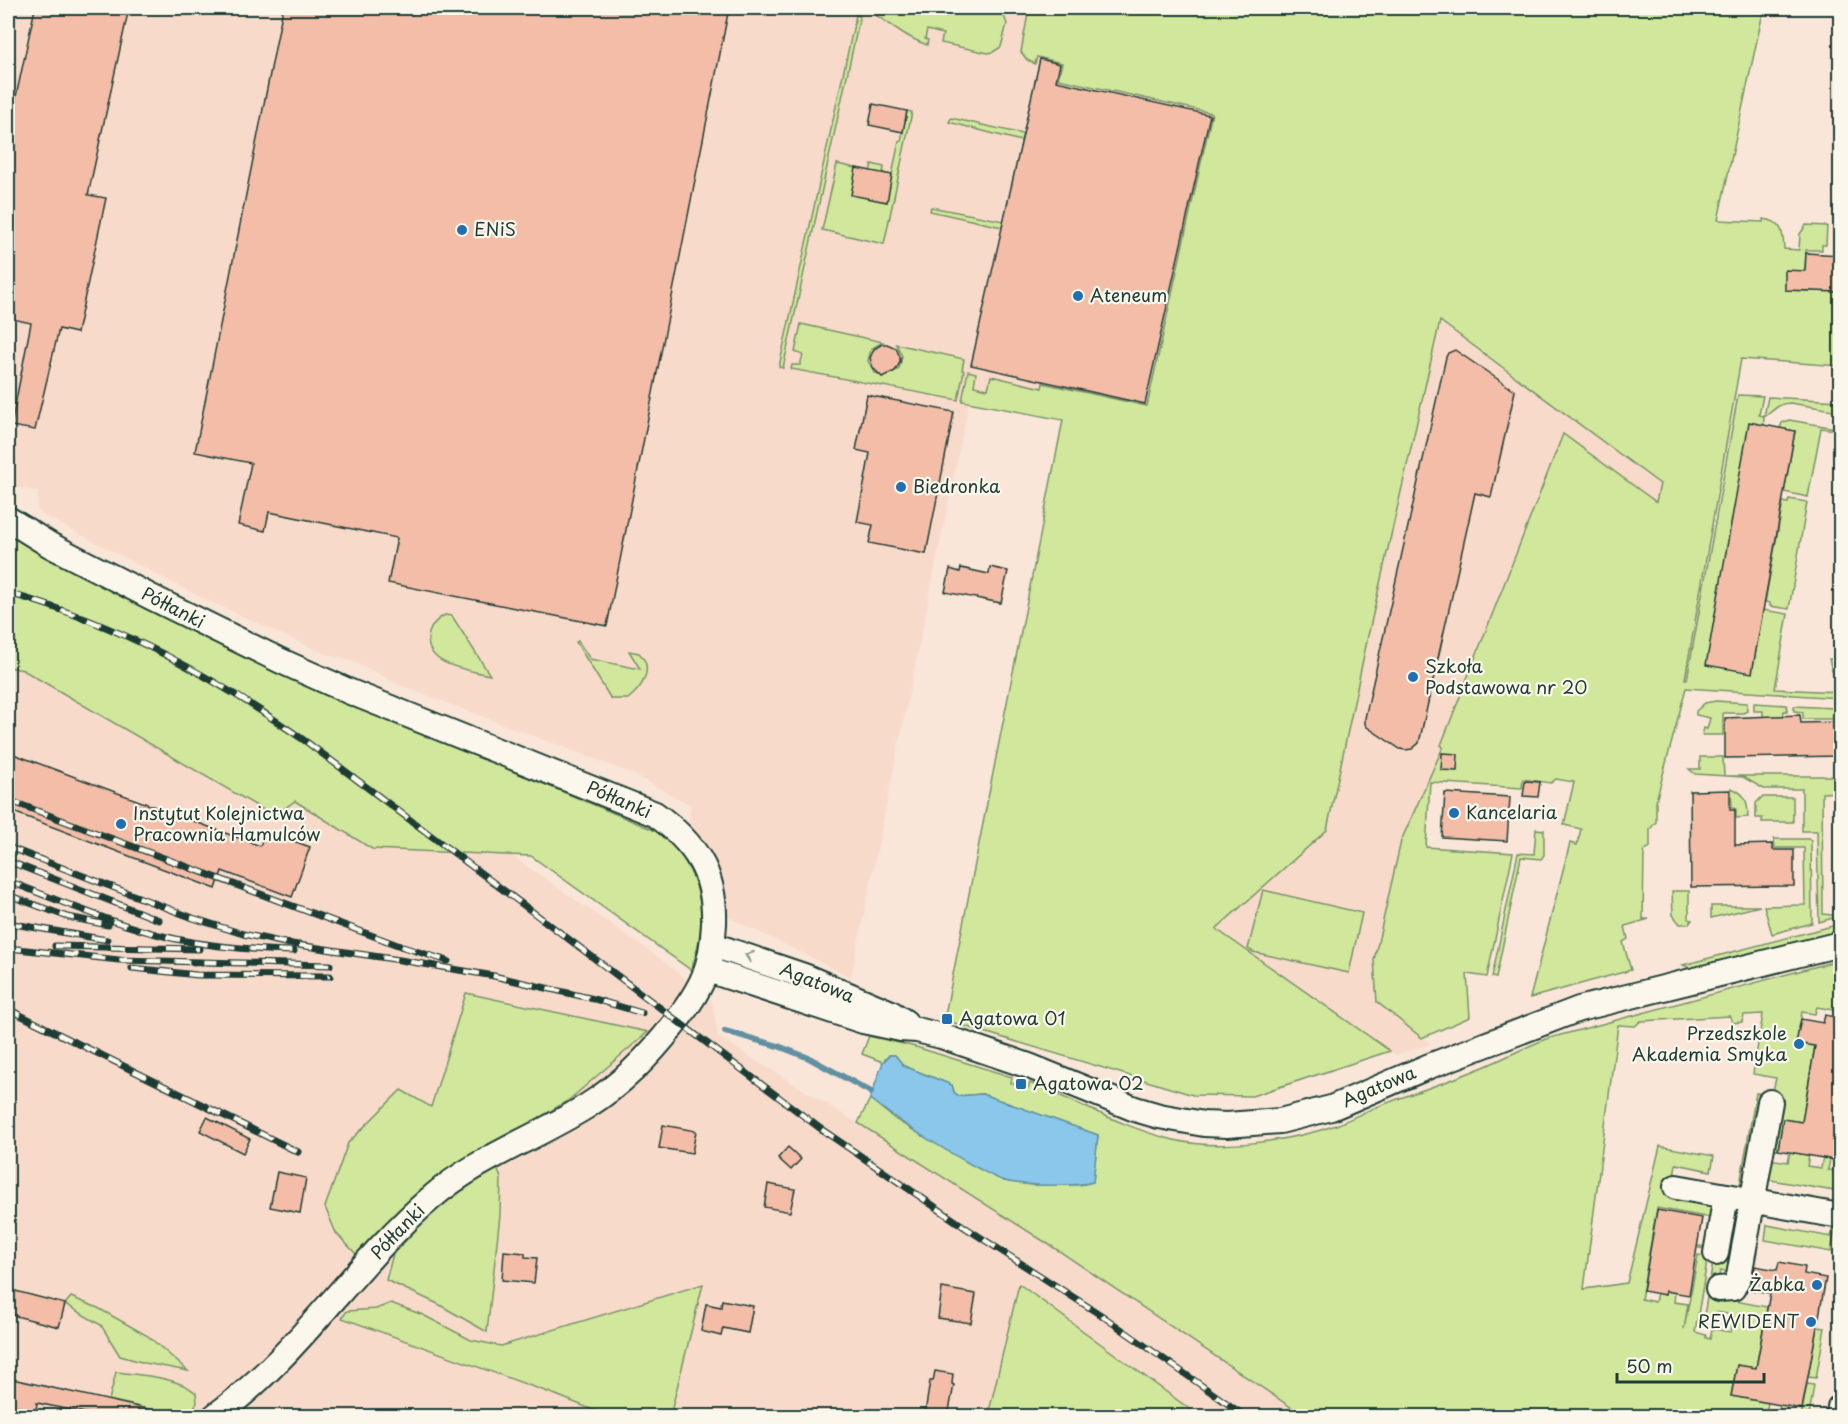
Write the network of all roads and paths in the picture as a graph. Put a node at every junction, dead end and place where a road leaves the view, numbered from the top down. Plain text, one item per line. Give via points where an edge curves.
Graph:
1 (8, 519) edge
2 (1840, 944) edge
3 (713, 945) junction
4 (708, 970) junction
5 (917, 1030) junction
6 (1770, 1102) dead end
7 (1676, 1187) dead end
8 (1726, 1196) junction
9 (1753, 1201) junction
10 (1840, 1216) edge
11 (1716, 1253) dead end
12 (1718, 1289) dead end
13 (1840, 1407) edge
14 (215, 1416) edge
15 (1839, 1416) edge

1 - 3 street, Półłanki via 130,587 281,661 655,814 686,840 699,858 713,897
2 - 5 street, Agatowa via 1579,1009 1331,1108 1253,1124 1204,1124 1159,1116 1029,1066
3 - 4 street, Półłanki
5 -> 3 street, Agatowa via 891,1013 804,976
4 - 5 street, Agatowa via 863,1021
4 - 14 street, Półłanki via 682,1014 629,1074 587,1105 465,1173 432,1198 275,1366
6 - 9 street
7 - 8 street
8 - 9 street
8 - 11 street
9 - 10 street
9 - 12 street via 1737,1283 1733,1288
13 - 15 street

